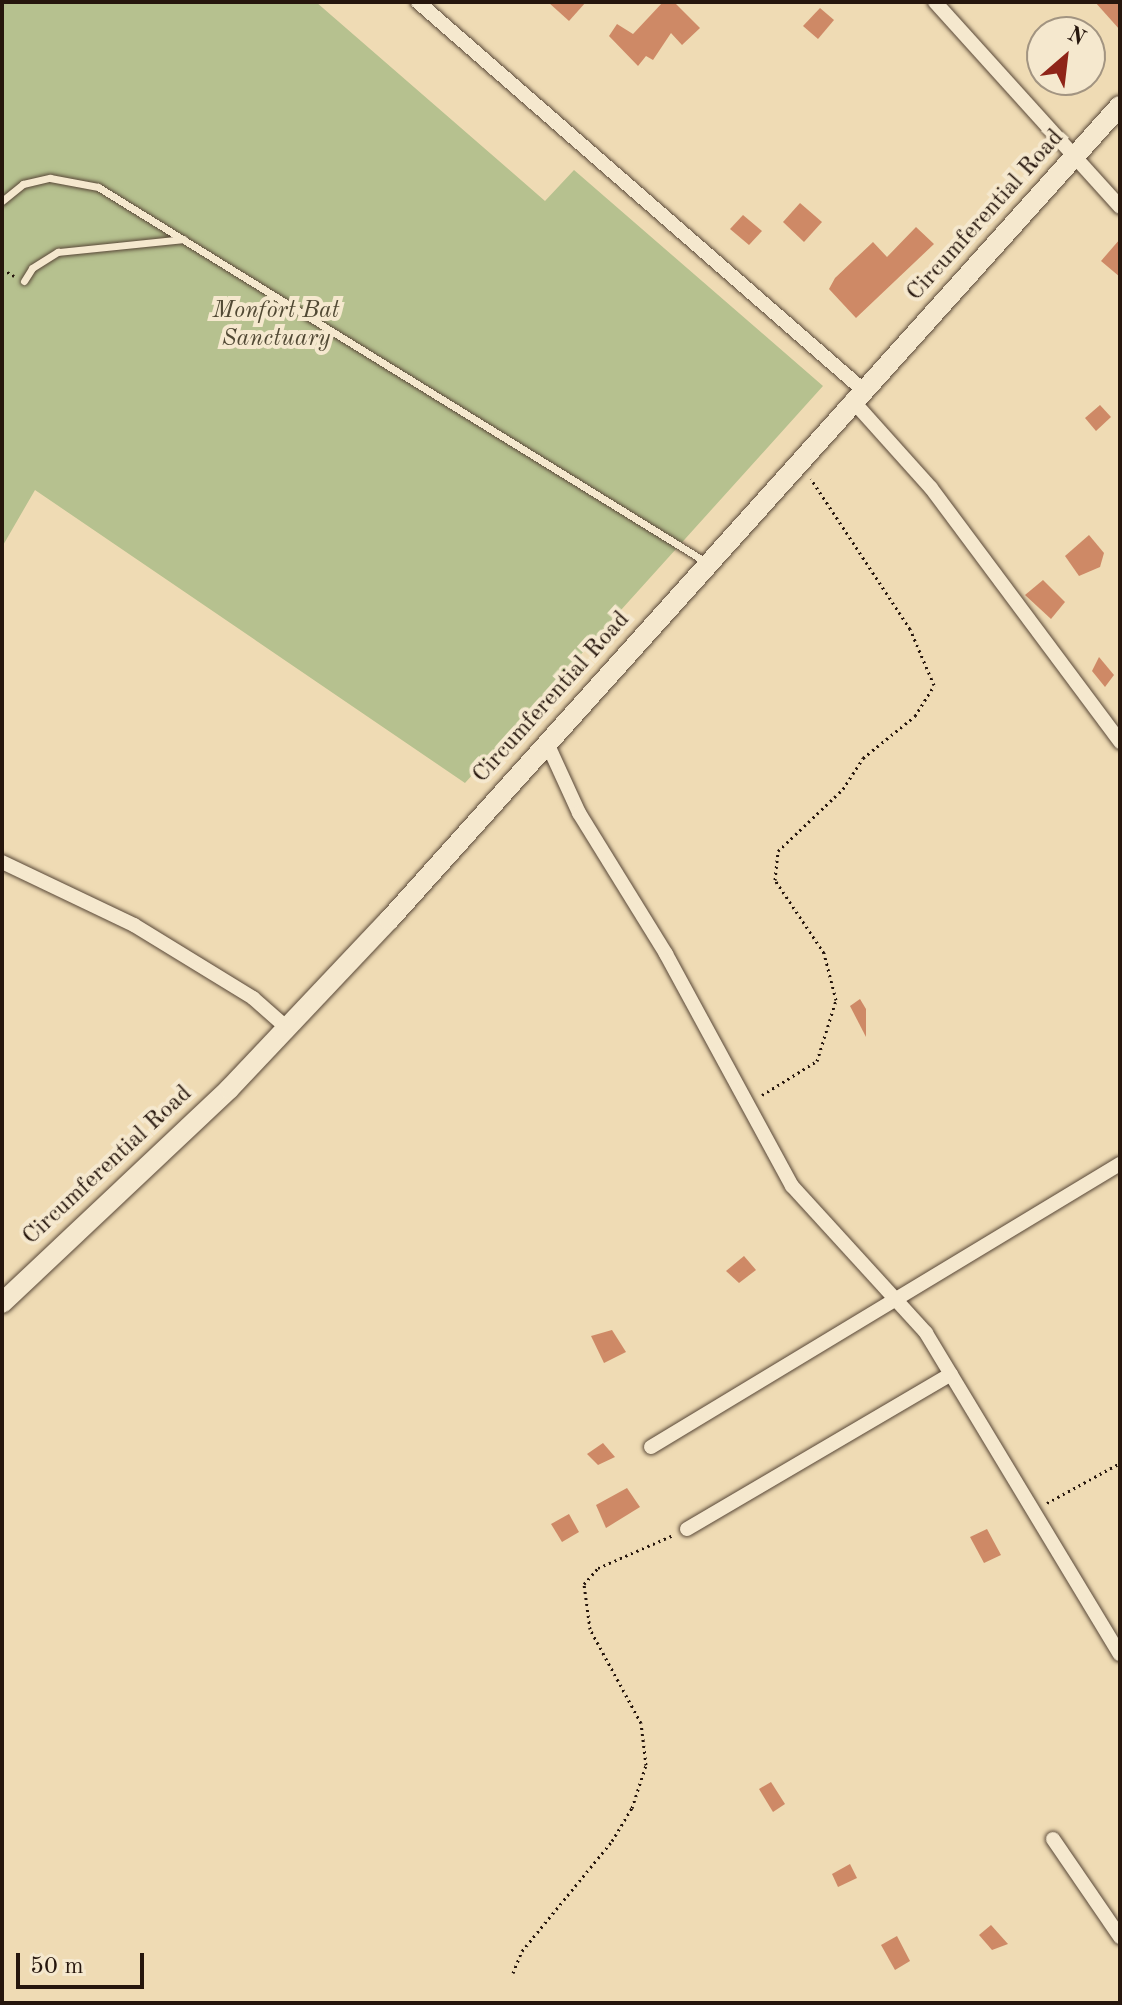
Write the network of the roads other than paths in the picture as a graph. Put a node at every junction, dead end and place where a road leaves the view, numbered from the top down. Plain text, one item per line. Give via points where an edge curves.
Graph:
1 (418, 2) edge
2 (935, 2) edge
3 (1120, 106) edge
4 (1072, 161) junction
5 (2, 201) edge
6 (1120, 207) edge
7 (185, 239) junction
8 (24, 281) dead end
9 (857, 395) junction
10 (707, 563) junction
11 (1120, 742) edge
12 (547, 743) junction
13 (2, 862) edge
14 (287, 1028) junction
15 (1120, 1164) edge
16 (900, 1298) junction
17 (2, 1303) edge
18 (951, 1374) junction
19 (651, 1447) dead end
20 (687, 1529) road end
21 (1120, 1654) edge
22 (1053, 1839) dead end
23 (1120, 1937) edge

1 - 9 street
2 - 4 street
3 - 4 main road, Circumferential Road
4 - 6 street
4 - 9 main road, Circumferential Road
5 - 7 lane via 23,184 71,178
7 - 8 lane via 58,252 32,268
7 - 10 lane
9 - 10 main road, Circumferential Road
9 - 11 street
10 - 12 main road, Circumferential Road
12 - 14 main road, Circumferential Road
12 - 16 street via 579,813 803,1203
13 - 14 street via 134,925 253,998
14 - 17 main road, Circumferential Road
15 - 16 street
16 - 18 street
16 - 19 street
18 - 20 street
18 - 21 street
22 - 23 street

